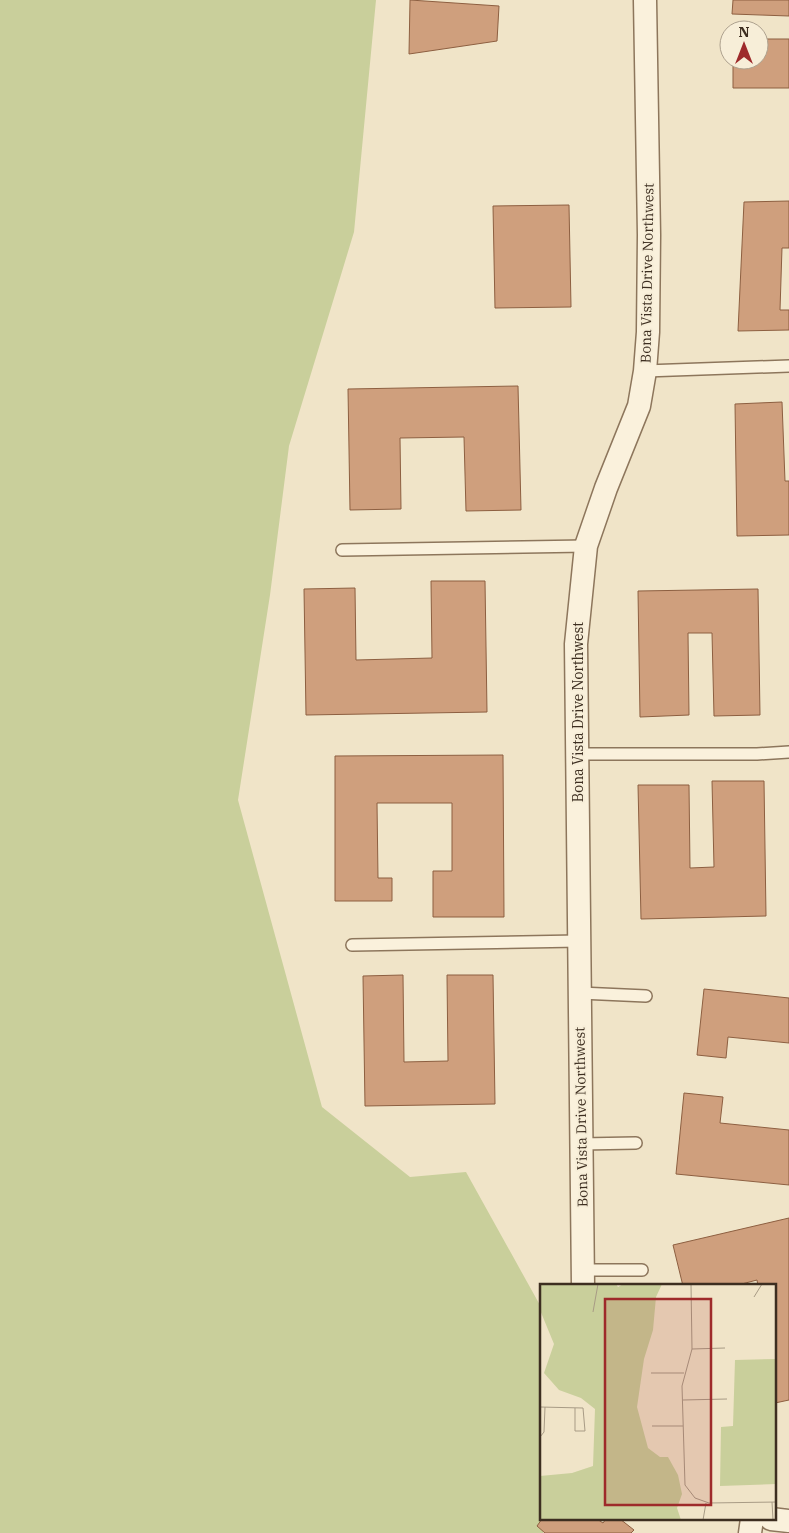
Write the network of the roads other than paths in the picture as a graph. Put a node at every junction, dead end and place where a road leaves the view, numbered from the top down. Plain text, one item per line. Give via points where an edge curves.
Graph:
1 (645, 0) edge
2 (789, 366) edge
3 (645, 371) junction
4 (586, 546) junction
5 (342, 550) dead end
6 (789, 752) edge
7 (577, 754) junction
8 (579, 941) junction
9 (352, 945) dead end
10 (580, 992) junction
11 (646, 996) dead end
12 (636, 1143) dead end
13 (581, 1144) junction
14 (642, 1270) dead end
15 (583, 1278) edge
16 (752, 1520) edge
17 (776, 1520) edge
18 (789, 1521) edge
19 (750, 1533) edge

1 - 3 street, Bona Vista Drive Northwest via 649,235
2 - 3 lane
3 - 4 street, Bona Vista Drive Northwest via 639,406
4 - 5 lane
4 - 7 street, Bona Vista Drive Northwest via 576,644
6 - 7 lane
7 - 8 street, Bona Vista Drive Northwest
8 - 9 lane
8 - 10 street, Bona Vista Drive Northwest
10 - 11 lane
10 - 13 street, Bona Vista Drive Northwest
12 - 13 lane
13 - 15 street, Bona Vista Drive Northwest
14 - 15 lane
16 - 19 street
17 - 18 street

